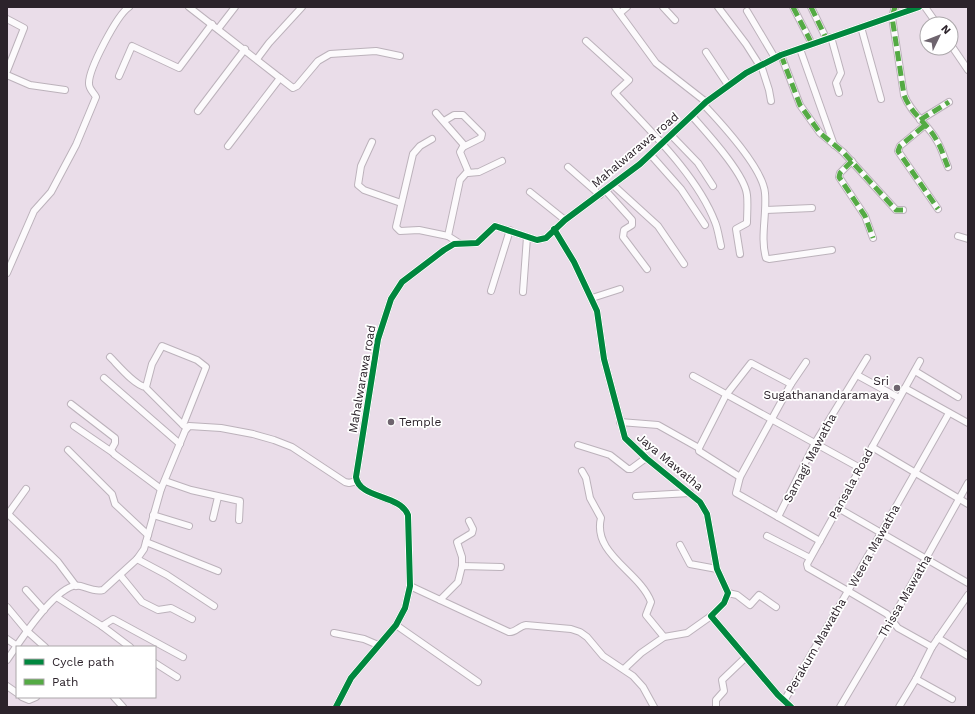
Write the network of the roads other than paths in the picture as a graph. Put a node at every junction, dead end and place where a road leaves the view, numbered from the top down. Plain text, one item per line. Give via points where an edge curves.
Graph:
1 (129, 7) edge
2 (189, 7) edge
3 (235, 7) edge
4 (302, 7) edge
5 (615, 7) edge
6 (627, 7) edge
7 (663, 7) edge
8 (718, 7) edge
9 (793, 7) edge
10 (811, 7) edge
11 (895, 7) edge
12 (919, 7) edge
13 (925, 7) edge
14 (747, 11) dead end
15 (620, 13) junction
16 (931, 16) edge
17 (892, 17) junction
18 (7, 19) edge
19 (675, 20) dead end
20 (212, 24) junction
21 (861, 27) junction
22 (218, 29) junction
23 (829, 38) junction
24 (586, 41) dead end
25 (812, 44) junction
26 (245, 49) junction
27 (800, 49) junction
28 (706, 52) dead end
29 (400, 56) dead end
30 (958, 56) edge
31 (778, 57) junction
32 (257, 59) junction
33 (760, 66) junction
34 (968, 70) edge
35 (7, 71) edge
36 (7, 75) edge
37 (119, 76) dead end
38 (280, 78) junction
39 (728, 85) junction
40 (65, 90) dead end
41 (839, 93) dead end
42 (881, 99) dead end
43 (771, 101) dead end
44 (949, 102) dead end
45 (705, 104) junction
46 (198, 111) dead end
47 (436, 113) dead end
48 (692, 116) junction
49 (444, 121) junction
50 (922, 123) junction
51 (671, 135) junction
52 (432, 139) dead end
53 (372, 142) dead end
54 (662, 144) junction
55 (228, 146) dead end
56 (834, 146) junction
57 (463, 147) junction
58 (650, 154) junction
59 (502, 161) dead end
60 (852, 161) junction
61 (568, 167) dead end
62 (948, 167) dead end
63 (468, 174) junction
64 (613, 185) junction
65 (713, 186) dead end
66 (606, 191) junction
67 (530, 192) dead end
68 (600, 195) junction
69 (401, 203) junction
70 (812, 208) dead end
71 (938, 209) dead end
72 (766, 210) junction
73 (903, 210) dead end
74 (565, 220) junction
75 (705, 225) dead end
76 (554, 229) junction
77 (510, 230) junction
78 (448, 236) junction
79 (958, 236) dead end
80 (527, 237) junction
81 (873, 238) dead end
82 (968, 239) edge
83 (459, 243) junction
84 (720, 246) dead end
85 (832, 250) dead end
86 (740, 254) dead end
87 (684, 264) dead end
88 (646, 269) dead end
89 (7, 273) edge
90 (620, 289) dead end
91 (491, 291) dead end
92 (522, 292) dead end
93 (592, 298) junction
94 (110, 357) dead end
95 (867, 358) dead end
96 (806, 362) dead end
97 (920, 362) dead end
98 (915, 371) junction
99 (857, 375) junction
100 (693, 376) dead end
101 (104, 378) dead end
102 (791, 384) junction
103 (146, 387) junction
104 (905, 388) junction
105 (726, 394) junction
106 (958, 397) dead end
107 (899, 398) junction
108 (71, 404) dead end
109 (949, 413) junction
110 (772, 420) junction
111 (620, 422) junction
112 (968, 423) edge
113 (74, 426) dead end
114 (185, 427) junction
115 (815, 443) junction
116 (180, 444) junction
117 (578, 445) dead end
118 (872, 447) junction
119 (699, 448) junction
120 (68, 450) dead end
121 (112, 452) junction
122 (646, 458) junction
123 (860, 468) junction
124 (582, 471) dead end
125 (915, 471) junction
126 (740, 477) junction
127 (165, 481) junction
128 (356, 481) junction
129 (968, 483) edge
130 (26, 489) dead end
131 (161, 489) junction
132 (690, 493) junction
133 (636, 496) dead end
134 (218, 497) junction
135 (959, 499) junction
136 (968, 504) edge
137 (838, 508) junction
138 (153, 515) junction
139 (778, 517) junction
140 (213, 518) dead end
141 (239, 520) dead end
142 (469, 521) dead end
143 (189, 526) dead end
144 (882, 533) junction
145 (148, 535) junction
146 (767, 536) dead end
147 (820, 541) junction
148 (146, 542) junction
149 (680, 545) dead end
150 (810, 558) junction
151 (927, 558) junction
152 (137, 559) junction
153 (462, 566) junction
154 (501, 567) dead end
155 (717, 569) junction
156 (218, 571) dead end
157 (120, 575) junction
158 (968, 583) edge
159 (76, 586) junction
160 (410, 586) junction
161 (26, 590) dead end
162 (848, 591) junction
163 (728, 593) junction
164 (968, 595) edge
165 (58, 598) junction
166 (440, 600) junction
167 (214, 606) dead end
168 (7, 607) edge
169 (776, 607) dead end
170 (44, 610) junction
171 (710, 616) junction
172 (192, 619) dead end
173 (892, 621) junction
174 (396, 625) junction
175 (102, 626) junction
176 (27, 631) junction
177 (334, 633) dead end
178 (664, 637) junction
179 (938, 638) junction
180 (7, 639) edge
181 (378, 645) junction
182 (17, 646) joint
183 (44, 646) edge
184 (129, 646) edge
185 (16, 647) edge
186 (932, 647) junction
187 (968, 656) edge
188 (183, 657) dead end
189 (745, 658) junction
190 (7, 660) edge
191 (156, 664) edge
192 (624, 669) junction
193 (177, 677) dead end
194 (916, 679) junction
195 (478, 682) dead end
196 (7, 686) edge
197 (16, 692) edge
198 (24, 698) edge
199 (34, 698) edge
200 (115, 698) edge
201 (952, 699) dead end
202 (784, 701) junction
203 (123, 707) edge
204 (336, 707) edge
205 (654, 707) edge
206 (716, 707) edge
207 (791, 707) edge
208 (840, 707) edge
209 (899, 707) edge

1 - 89 street via 122,12 109,34 89,79 89,87 96,98 90,114 51,192 34,210
2 - 20 street
3 - 22 street
4 - 32 street
5 - 15 street
6 - 15 street
7 - 19 street
8 - 33 street
9 - 25 street
10 - 23 street
11 - 17 street
12 - 17 street, Mahalwarawa road
13 - 16 street
14 - 31 street
15 - 45 street via 656,63
17 - 21 street, Mahalwarawa road
17 - 50 street via 904,95
18 - 35 street via 24,28
20 - 22 street
20 - 37 street via 179,68 132,46
21 - 23 street, Mahalwarawa road
21 - 42 street
22 - 26 street
23 - 25 street, Mahalwarawa road
23 - 41 street via 841,73 836,83
24 - 54 street via 629,80 615,93
25 - 27 street, Mahalwarawa road
26 - 32 street
26 - 46 street
27 - 31 street, Mahalwarawa road
27 - 56 street
28 - 39 street
29 - 38 street via 376,51 330,54 318,61 293,88
30 - 34 street
31 - 33 street, Mahalwarawa road
31 - 56 street via 800,104 820,133
32 - 38 street
33 - 39 street, Mahalwarawa road
33 - 43 street via 770,90
36 - 40 street via 30,85
38 - 55 street
39 - 45 street, Mahalwarawa road
44 - 50 street
45 - 48 street, Mahalwarawa road
45 - 72 street via 753,166 765,191
47 - 49 street
48 - 51 street, Mahalwarawa road
48 - 86 street via 721,150 748,194 747,223 736,229
49 - 57 street via 463,143
49 - 57 street via 454,115 463,115 482,134 481,138
50 - 62 street via 937,140
50 - 71 street via 898,150
51 - 54 street, Mahalwarawa road
51 - 65 street via 698,163
52 - 69 street via 413,154
53 - 69 street via 361,166 358,185 364,190
54 - 58 street, Mahalwarawa road
54 - 84 street via 699,188 716,222
56 - 60 street
57 - 63 street via 460,152
58 - 64 street, Mahalwarawa road
58 - 75 street via 681,189
59 - 63 street via 479,172
60 - 73 street via 896,210
60 - 81 street via 839,177 865,216
61 - 68 street
63 - 78 street via 460,180
64 - 66 street, Mahalwarawa road
64 - 87 street via 658,226
66 - 68 street, Mahalwarawa road
66 - 88 street via 632,220 632,225 624,230 623,237
67 - 74 street
68 - 74 street, Mahalwarawa road
69 - 78 street via 396,225 398,229
70 - 72 street
72 - 85 street via 764,242 767,259
74 - 76 street, Mahalwarawa road
76 - 80 street, Mahalwarawa road via 541,240
76 - 93 street, Jaya Mawatha
77 - 80 street, Mahalwarawa road
77 - 83 street, Mahalwarawa road via 495,226 477,243
77 - 91 street
78 - 83 street
79 - 82 street
80 - 92 street
83 - 128 street, Mahalwarawa road via 450,245 410,275 397,289 387,308 378,339
90 - 93 street
93 - 111 street, Jaya Mawatha via 597,311 604,359
94 - 103 street via 133,380
95 - 99 street, Samagi Mawatha
96 - 102 street
97 - 98 street, Pansala Road
98 - 104 street, Pansala Road
98 - 106 street
99 - 107 street
99 - 115 street, Samagi Mawatha
100 - 105 street
101 - 116 street
102 - 105 street via 751,363
102 - 110 street
103 - 114 street
103 - 114 street via 152,364 162,346 206,365
104 - 107 street, Pansala Road
104 - 109 street
105 - 110 street
105 - 119 street
107 - 118 street, Pansala Road
108 - 121 street via 115,438
109 - 112 street
109 - 125 street, Weera Mawatha
110 - 115 street
110 - 126 street
111 - 119 street via 658,425
111 - 122 street, Jaya Mawatha via 627,441
113 - 121 street
114 - 116 street
114 - 128 street via 195,425 221,428 274,440 292,447 345,482
115 - 123 street
115 - 139 street, Samagi Mawatha
116 - 127 street
117 - 122 street via 610,455 628,469
118 - 123 street, Pansala Road
118 - 125 street
119 - 126 street via 702,455
120 - 145 street via 112,494 115,504
121 - 131 street
122 - 132 street, Jaya Mawatha
123 - 137 street, Pansala Road
124 - 178 street via 590,498 601,518 599,529 606,546 632,573 646,594 651,602 646,615
125 - 135 street
125 - 144 street, Weera Mawatha
126 - 139 street via 736,493
127 - 131 street
127 - 134 street
128 - 160 street via 363,488 406,510
129 - 135 street, Thissa Mawatha
130 - 159 street via 8,514 58,562
131 - 138 street
132 - 133 street
132 - 155 street, Jaya Mawatha via 700,502 706,514
134 - 140 street
134 - 141 street via 240,501
135 - 136 street
135 - 151 street, Thissa Mawatha
137 - 144 street
137 - 147 street, Pansala Road
138 - 143 street
138 - 145 street
139 - 147 street
142 - 153 street via 474,529 472,533 457,542
144 - 151 street
144 - 162 street, Weera Mawatha
145 - 148 street
146 - 150 street
147 - 150 street, Pansala Road
148 - 152 street
148 - 156 street
149 - 155 street via 690,564
150 - 162 street via 808,568
151 - 158 street
151 - 173 street, Thissa Mawatha
152 - 157 street
152 - 167 street
153 - 154 street
153 - 166 street via 458,582
155 - 163 street, Jaya Mawatha
157 - 159 street via 108,586 96,592
157 - 172 street via 142,602 158,610 171,608
159 - 165 street
160 - 166 street
160 - 174 street via 405,608
161 - 170 street
162 - 173 street, Weera Mawatha via 887,614
162 - 202 street, Perakum Mawatha
163 - 169 street via 737,595 750,605 759,595
163 - 171 street via 724,603
164 - 179 street
165 - 170 street
165 - 175 street
166 - 192 street via 509,632 526,625 580,632 603,656
168 - 176 street
170 - 176 street
171 - 178 street via 687,633
171 - 189 street
173 - 186 street, Weera Mawatha via 898,628
173 - 208 street, Thissa Mawatha
174 - 181 street
174 - 195 street
175 - 184 street
175 - 188 street via 113,619
176 - 182 street
176 - 183 street
177 - 181 street via 364,639
178 - 192 street
179 - 186 street
179 - 187 street
180 - 182 street
181 - 204 street via 351,678
185 - 190 street
186 - 194 street
189 - 202 street
189 - 206 street via 722,680 724,691 715,702
191 - 193 street
192 - 205 street via 643,687
194 - 201 street
194 - 209 street
196 - 197 street
198 - 199 street
200 - 203 street
202 - 207 street

